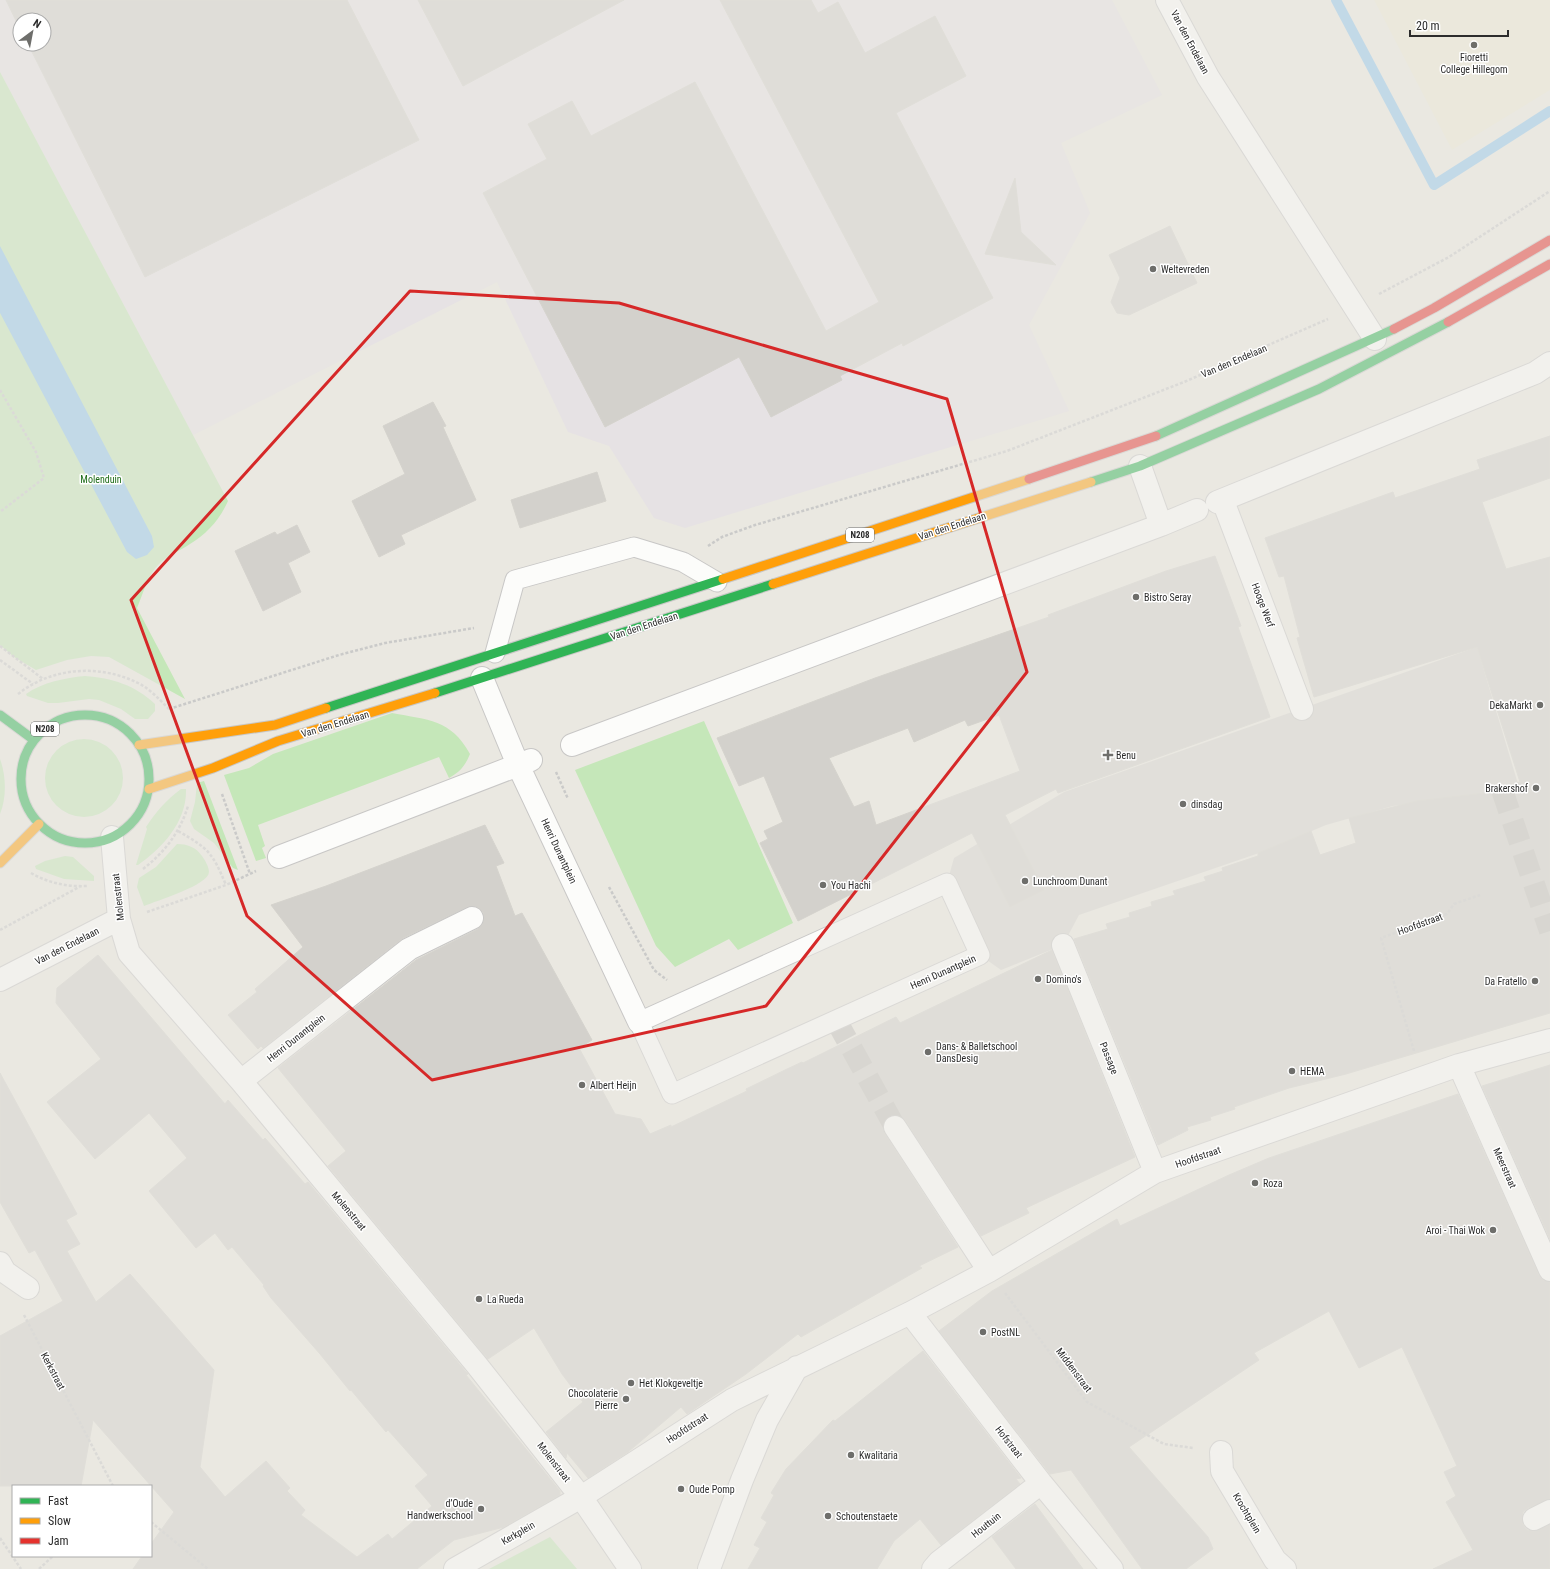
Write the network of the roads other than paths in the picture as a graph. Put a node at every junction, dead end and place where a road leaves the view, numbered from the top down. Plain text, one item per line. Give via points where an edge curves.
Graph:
1 (1167, 0) edge
2 (1550, 240) edge
3 (1550, 264) edge
4 (1375, 339) junction
5 (1550, 363) edge
6 (1140, 466) junction
7 (1197, 510) dead end
8 (1161, 525) junction
9 (717, 582) junction
10 (495, 653) junction
11 (482, 678) junction
12 (1302, 709) dead end
13 (0, 716) edge
14 (34, 740) junction
15 (572, 744) dead end
16 (140, 745) junction
17 (524, 763) junction
18 (149, 789) junction
19 (39, 824) junction
20 (112, 838) junction
21 (279, 857) road end
22 (0, 863) edge
23 (472, 918) dead end
24 (119, 919) junction
25 (1063, 945) dead end
26 (0, 980) edge
27 (640, 1022) junction
28 (1550, 1040) edge
29 (1459, 1065) junction
30 (241, 1081) junction
31 (895, 1127) tunnel mouth
32 (1155, 1172) junction
33 (0, 1263) edge
34 (1550, 1270) edge
35 (989, 1271) junction
36 (28, 1288) road end
37 (910, 1313) junction
38 (797, 1367) junction
39 (1221, 1452) road end
40 (1041, 1483) junction
41 (581, 1496) junction
42 (455, 1569) edge
43 (630, 1569) edge
44 (709, 1569) edge
45 (933, 1569) edge
46 (1112, 1569) edge
47 (1285, 1569) edge

1 - 4 street, Van den Endelaan via 1208,77
2 - 4 main road, Van den Endelaan / N208 via 1434,308
3 - 6 main road, Van den Endelaan / N208 via 1425,335 1318,389
4 - 9 main road, Van den Endelaan / N208 via 1150,439
5 - 12 street, Hooge Werf via 1535,373 1220,502
6 - 8 street
6 - 11 main road, Van den Endelaan / N208
7 - 8 street
8 - 15 street
9 - 10 main road, Van den Endelaan / N208
9 - 10 lane via 683,562 634,547 516,580
10 - 16 main road, Van den Endelaan / N208 via 275,725
11 - 17 street, Henri Dunantplein
11 - 18 main road, Van den Endelaan / N208 via 278,741 212,768
13 - 14 main road
14 - 16 main road, N208 via 53,724 84,715 112,721 129,732
14 - 19 main road, N208 via 24,760 21,783 28,809
16 - 18 main road, N208 via 148,766
17 - 21 street
17 - 27 street, Henri Dunantplein
18 - 20 main road, N208 via 137,818
19 - 20 main road, N208 via 49,833 74,842 87,844
19 - 22 main road
20 - 24 street, Molenstraat
23 - 30 street, Henri Dunantplein via 409,949
24 - 26 street, Van den Endelaan
24 - 30 street, Molenstraat via 129,953
25 - 32 street, Passage
27 - 27 lane, Henri Dunantplein via 947,884 980,955 672,1094
28 - 29 street, Hoofdstraat
29 - 32 street, Hoofdstraat
29 - 34 street, Meerstraat
30 - 41 street, Molenstraat via 476,1364
31 - 35 street
32 - 35 street, Hoofdstraat
33 - 36 street via 5,1272
35 - 37 street, Hoofdstraat
37 - 38 street, Hoofdstraat
37 - 40 street, Hofstraat
38 - 41 street, Hoofdstraat via 732,1400
38 - 44 street via 767,1420
39 - 47 street, Krochtplein via 1222,1471 1275,1560
40 - 45 street, Houttuin via 938,1562
40 - 46 street, Hofstraat
41 - 42 street, Kerkplein
41 - 43 street, Molenstraat

